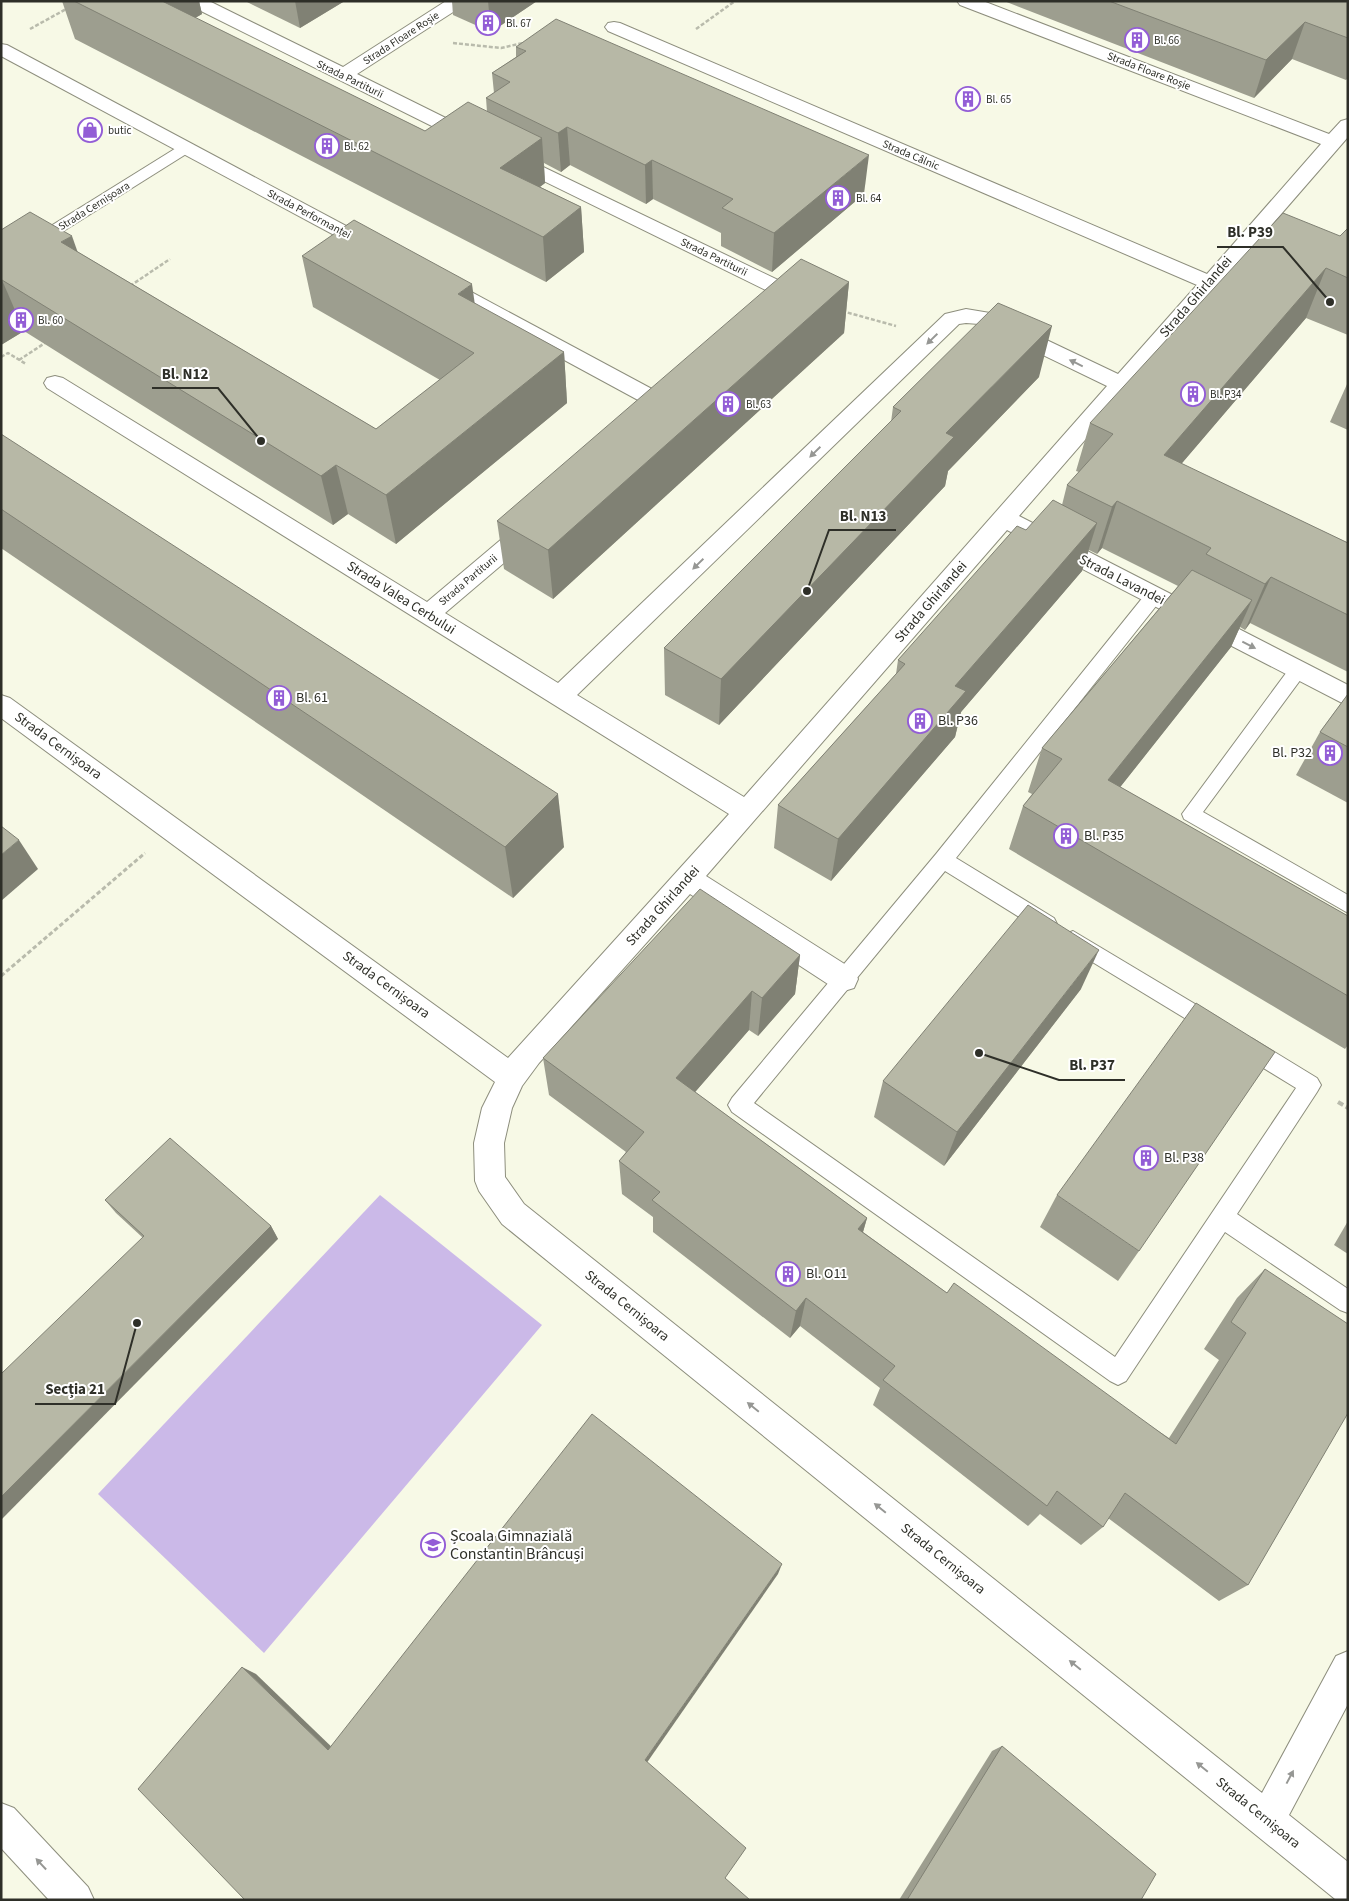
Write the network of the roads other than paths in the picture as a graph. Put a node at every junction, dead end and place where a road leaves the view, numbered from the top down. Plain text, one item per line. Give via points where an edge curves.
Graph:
1 (195, 1) edge
2 (458, 1) edge
3 (966, 1) edge
4 (614, 27) dead end
5 (1, 50) edge
6 (343, 76) junction
7 (1340, 133) edge
8 (186, 148) junction
9 (388, 256) edge
10 (1, 264) edge
11 (423, 275) edge
12 (1208, 282) junction
13 (774, 317) edge
14 (56, 383) dead end
15 (1120, 384) junction
16 (670, 408) edge
17 (548, 511) edge
18 (1004, 518) junction
19 (1154, 596) junction
20 (427, 615) junction
21 (1298, 670) junction
22 (1348, 696) edge
23 (559, 697) junction
24 (1, 705) edge
25 (747, 812) junction
26 (943, 860) junction
27 (688, 879) junction
28 (1348, 905) edge
29 (844, 979) junction
30 (511, 1077) junction
31 (1222, 1217) junction
32 (1348, 1302) edge
33 (1348, 1668) edge
34 (1267, 1820) junction
35 (1, 1822) edge
36 (1348, 1886) edge
37 (75, 1900) edge

1 - 6 street, Strada Partiturii
2 - 6 street, Strada Floare Roșie
3 - 7 street, Strada Floare Roșie
4 - 12 street, Strada Câlnic
5 - 8 street, Strada Performanței
6 - 13 street, Strada Partiturii via 796,297
7 - 12 street, Strada Ghirlandei via 1282,213
8 - 9 street, Strada Performanței
8 - 10 lane, Strada Cernișoara
11 - 16 street
12 - 15 street, Strada Ghirlandei
14 - 20 street, Strada Valea Cerbului
15 - 18 street, Strada Ghirlandei
15 -> 23 street via 983,318 966,316 952,319
17 - 20 street, Strada Partiturii
18 - 19 street, Strada Lavandei
18 - 25 street, Strada Ghirlandei
19 -> 21 street, Strada Lavandei
19 - 26 lane
20 - 23 street, Strada Valea Cerbului
21 - 22 street, Strada Lavandei
21 - 28 lane via 1190,814
23 - 25 street, Strada Valea Cerbului
24 - 30 street, Strada Cernișoara
25 - 27 street, Strada Ghirlandei
26 - 29 lane
26 - 31 lane via 1310,1084
27 - 29 street
27 - 30 street, Strada Ghirlandei
29 - 31 lane via 739,1105 1118,1373
34 -> 30 street, Strada Cernișoara via 513,1214 490,1181 489,1143 497,1108
31 - 32 lane
34 -> 33 street
34 - 36 street, Strada Cernișoara
37 -> 35 street

